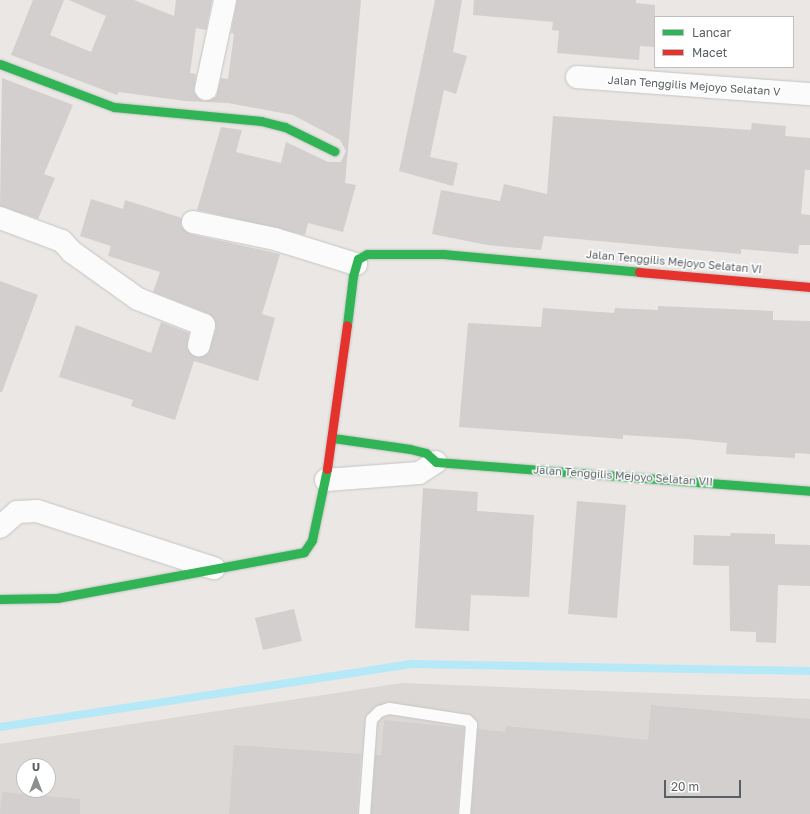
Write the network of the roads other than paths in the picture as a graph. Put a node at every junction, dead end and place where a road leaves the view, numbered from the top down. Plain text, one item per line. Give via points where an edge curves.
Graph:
1 (225, 0) edge
2 (0, 64) edge
3 (577, 77) dead end
4 (206, 88) dead end
5 (810, 94) edge
6 (334, 151) dead end
7 (0, 218) edge
8 (193, 222) dead end
9 (356, 264) junction
10 (810, 287) edge
11 (199, 345) dead end
12 (333, 438) junction
13 (436, 462) junction
14 (326, 480) junction
15 (810, 491) edge
16 (0, 527) edge
17 (214, 568) junction
18 (0, 599) edge
19 (364, 814) edge
20 (464, 814) edge

1 - 4 street
2 - 6 street via 114,107 140,112 226,115 261,121 285,127
3 - 5 street, Jalan Tenggilis Mejoyo Selatan V
7 - 11 street via 62,241 72,252 138,298 204,325
8 - 9 street via 275,240
9 - 10 street, Jalan Tenggilis Mejoyo Selatan VI via 363,255 372,252 536,262
9 - 12 street
12 - 13 street, Jalan Tenggilis Mejoyo Selatan VII via 410,449 426,453
12 - 14 street
13 - 14 street via 419,473
13 - 15 street, Jalan Tenggilis Mejoyo Selatan VII
14 - 17 street via 312,540 304,552 286,558
16 - 17 street via 17,512 37,511
17 - 18 street via 57,598
19 - 20 lane via 371,719 379,711 389,708 467,720 471,724

